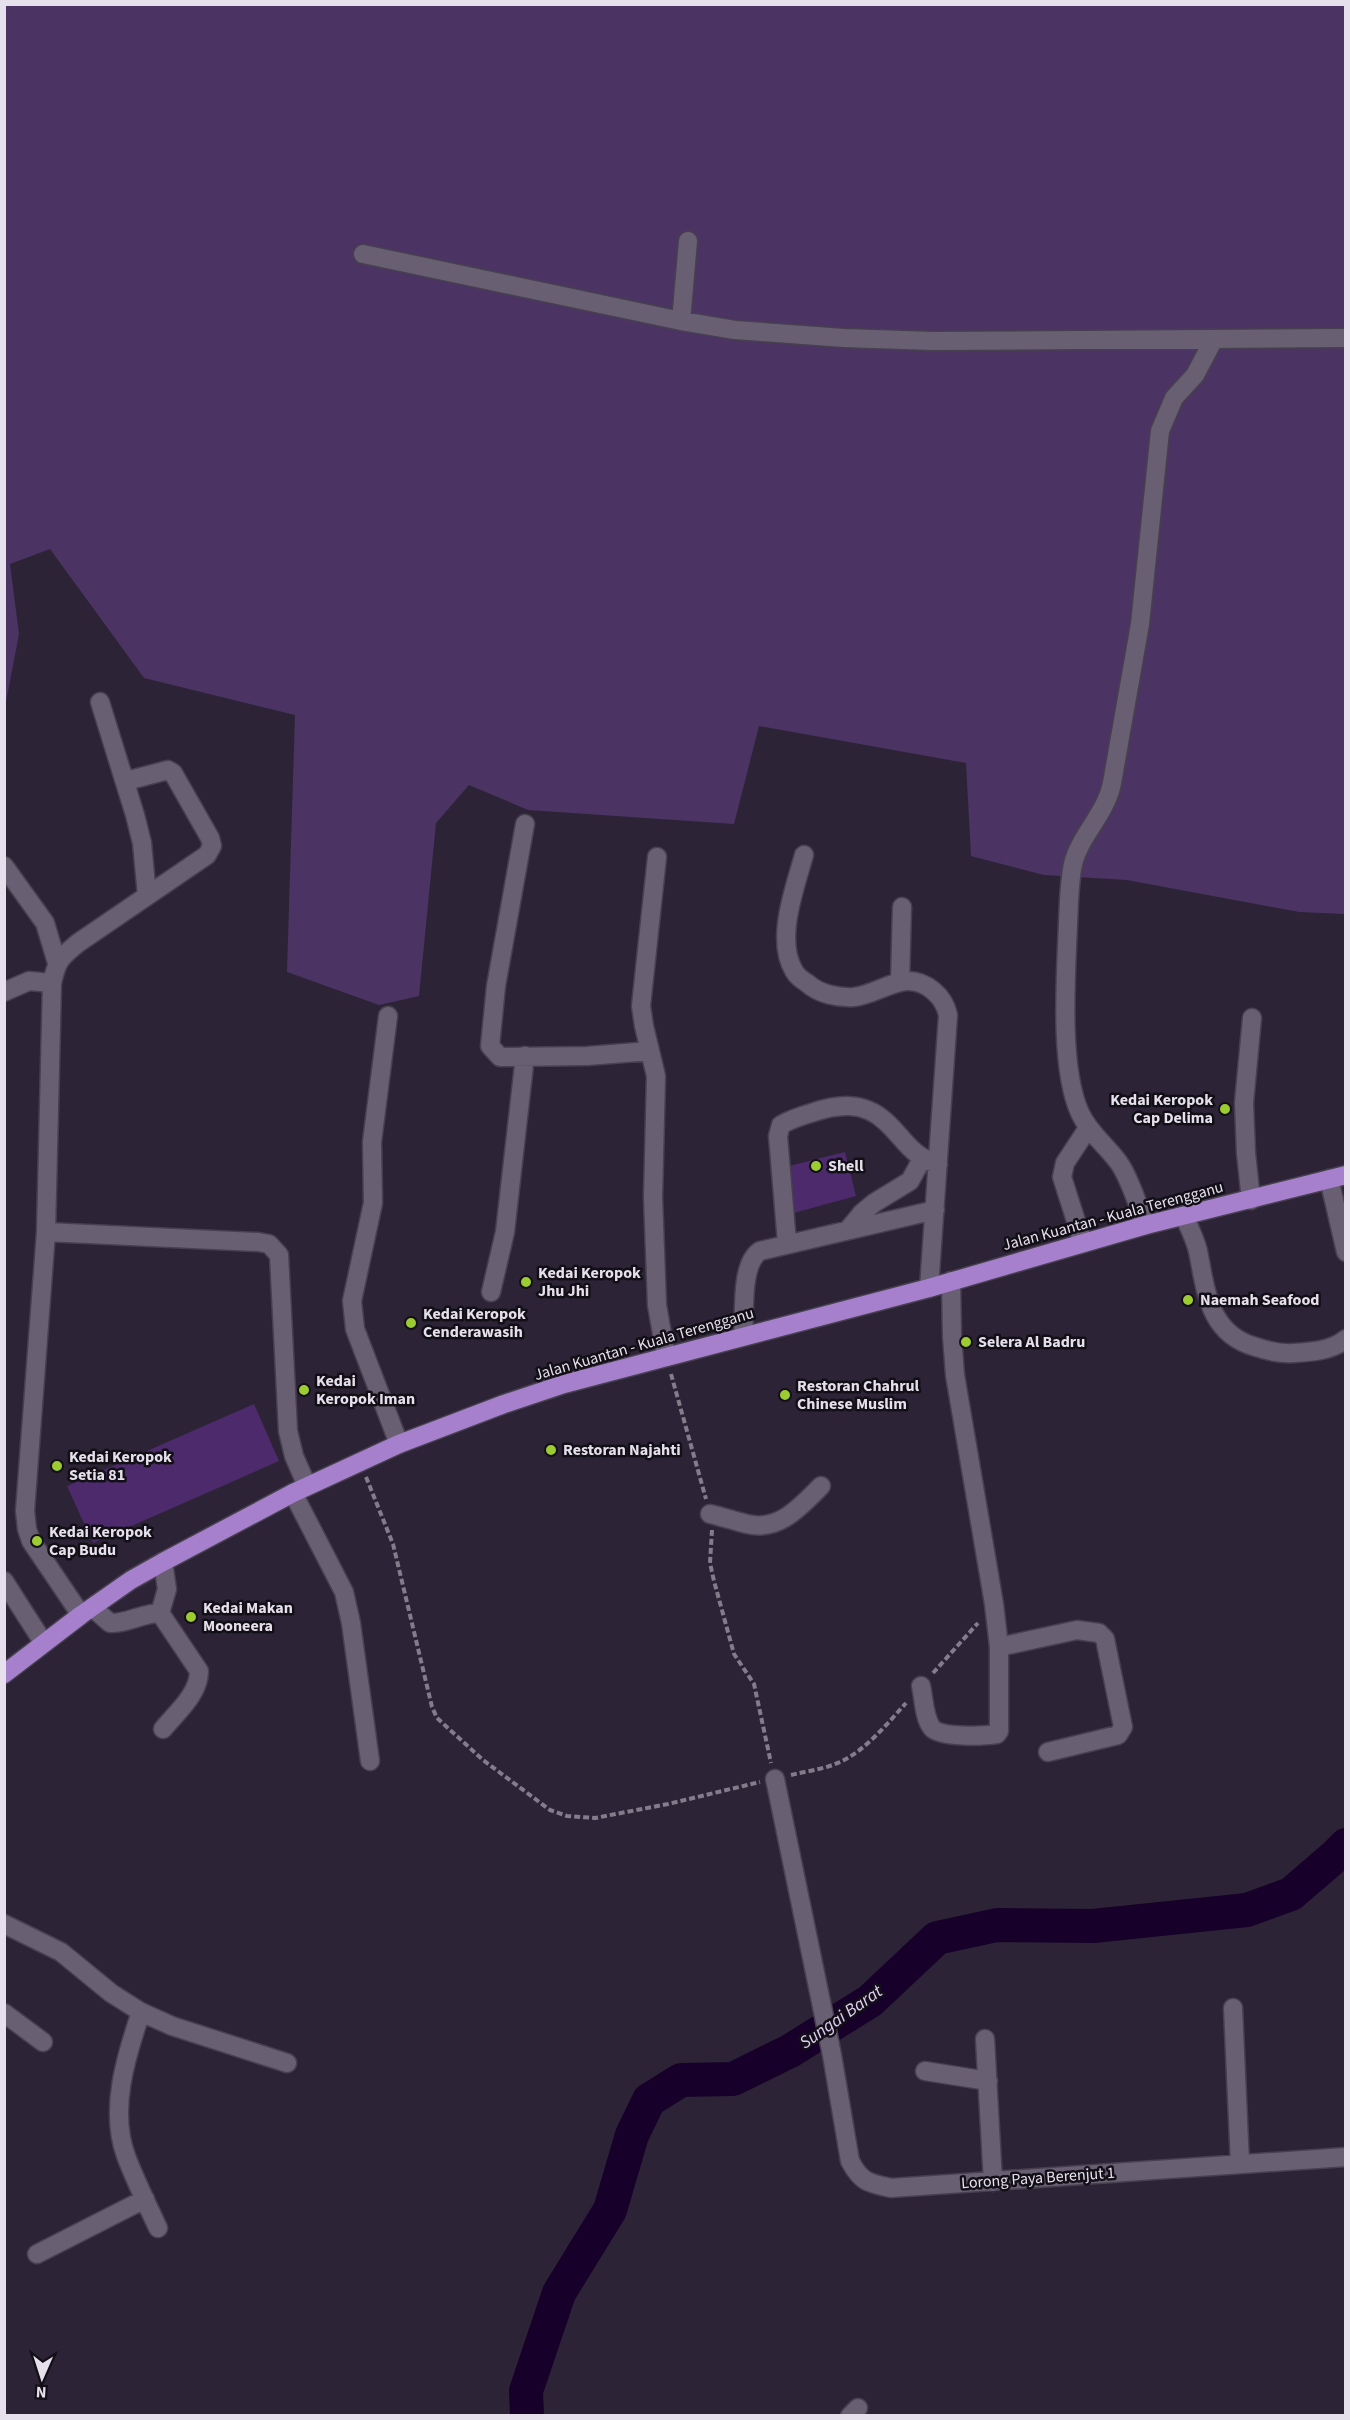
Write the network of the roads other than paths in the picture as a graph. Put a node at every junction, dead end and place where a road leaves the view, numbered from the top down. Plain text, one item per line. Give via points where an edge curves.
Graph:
1 (688, 242) dead end
2 (363, 254) dead end
3 (681, 321) junction
4 (1346, 338) edge
5 (1214, 339) junction
6 (100, 702) dead end
7 (126, 781) junction
8 (525, 824) dead end
9 (804, 855) dead end
10 (657, 857) dead end
11 (4, 866) edge
12 (147, 896) junction
13 (902, 907) dead end
14 (57, 963) junction
15 (900, 982) junction
16 (52, 983) junction
17 (4, 992) edge
18 (388, 1016) dead end
19 (1252, 1018) dead end
20 (650, 1051) junction
21 (525, 1056) junction
22 (1088, 1128) junction
23 (930, 1162) junction
24 (1337, 1177) edge
25 (1251, 1200) junction
26 (935, 1210) junction
27 (1185, 1216) junction
28 (1146, 1225) junction
29 (848, 1230) junction
30 (46, 1232) junction
31 (787, 1243) junction
32 (1083, 1243) junction
33 (1346, 1252) edge
34 (951, 1281) junction
35 (929, 1288) junction
36 (491, 1292) dead end
37 (743, 1336) junction
38 (1346, 1339) edge
39 (666, 1357) junction
40 (399, 1444) junction
41 (821, 1486) dead end
42 (300, 1490) junction
43 (710, 1514) road end
44 (163, 1562) junction
45 (4, 1581) edge
46 (87, 1611) junction
47 (160, 1613) junction
48 (43, 1642) junction
49 (999, 1647) junction
50 (4, 1674) edge
51 (921, 1686) road end
52 (163, 1729) dead end
53 (1048, 1752) dead end
54 (370, 1761) dead end
55 (775, 1779) road end
56 (4, 1924) edge
57 (1233, 2008) dead end
58 (141, 2012) junction
59 (4, 2013) edge
60 (985, 2039) dead end
61 (42, 2042) dead end
62 (287, 2063) dead end
63 (925, 2072) dead end
64 (988, 2081) junction
65 (1346, 2157) edge
66 (1240, 2164) junction
67 (993, 2182) junction
68 (145, 2199) junction
69 (158, 2228) dead end
70 (37, 2254) dead end

1 - 3 street
2 - 3 street
3 - 5 street via 735,330 843,338
4 - 5 street
5 - 22 street via 1195,375 1174,398 1160,432 1140,624 1112,783 1109,797 1077,850 1072,866 1066,1054 1073,1091
6 - 7 street
7 - 12 street via 142,843
7 - 12 street via 168,770 173,773 212,846 207,855
8 - 21 street via 496,986 490,1046 500,1057
9 - 15 street via 789,907 786,944 795,972 811,988 838,997 870,994
10 - 20 street via 641,1006
11 - 14 street via 45,922
12 - 14 street via 78,943
13 - 15 street
14 - 16 street
15 - 23 street via 918,982 927,987 946,1004 948,1015
16 - 17 street via 29,981
16 - 30 street
18 - 40 street via 372,1142 373,1203 352,1301 355,1329
19 - 25 street via 1244,1102
20 - 21 street
20 - 39 street via 656,1076 653,1197 657,1305
21 - 36 street via 505,1232
22 - 28 street via 1120,1164
22 - 32 street via 1065,1163 1062,1177
23 - 26 street
23 - 29 street via 910,1181 874,1203
23 - 31 street via 910,1149 886,1122 855,1106 833,1106 781,1125 778,1136
24 - 25 highway, Jalan Kuantan - Kuala Terengganu
24 - 33 street
25 - 27 highway, Jalan Kuantan - Kuala Terengganu
26 - 29 street
26 - 35 street
27 - 28 highway, Jalan Kuantan - Kuala Terengganu
27 - 38 street via 1212,1312 1231,1336 1245,1344 1285,1354 1323,1350
28 - 32 highway, Jalan Kuantan - Kuala Terengganu
29 - 31 street
30 - 42 street via 269,1244 279,1255 288,1431
30 - 46 street via 26,1520 31,1540
31 - 37 street via 759,1251 750,1262
32 - 34 highway, Jalan Kuantan - Kuala Terengganu
34 - 35 highway, Jalan Kuantan - Kuala Terengganu
34 - 49 street via 956,1375
35 - 37 highway, Jalan Kuantan - Kuala Terengganu
37 - 39 highway, Jalan Kuantan - Kuala Terengganu
39 - 40 highway, Jalan Kuantan - Kuala Terengganu via 564,1384
40 - 42 highway, Jalan Kuantan - Kuala Terengganu
41 - 43 street via 781,1521 758,1526
42 - 44 highway, Jalan Kuantan - Kuala Terengganu
42 - 54 street via 344,1592
44 - 46 highway, Jalan Kuantan - Kuala Terengganu
44 - 47 street via 167,1589
45 - 48 street
46 - 47 street via 110,1623
46 - 48 highway, Jalan Kuantan - Kuala Terengganu
47 - 52 street via 199,1671 192,1695
48 - 50 highway, Jalan Kuantan - Kuala Terengganu
49 - 51 street via 997,1734 934,1731 928,1722
49 - 53 street via 1077,1630 1099,1632 1105,1639 1124,1727 1118,1735
55 - 67 street, Lorong Paya Berenjut 1 via 850,2161 858,2176 870,2184 891,2188
56 - 58 street via 61,1952
57 - 66 street
58 - 62 street
58 - 68 street via 123,2080 120,2131 125,2155
59 - 61 street
60 - 64 street
63 - 64 street
64 - 67 street
65 - 66 street, Lorong Paya Berenjut 1
66 - 67 street, Lorong Paya Berenjut 1
68 - 69 street
68 - 70 street

